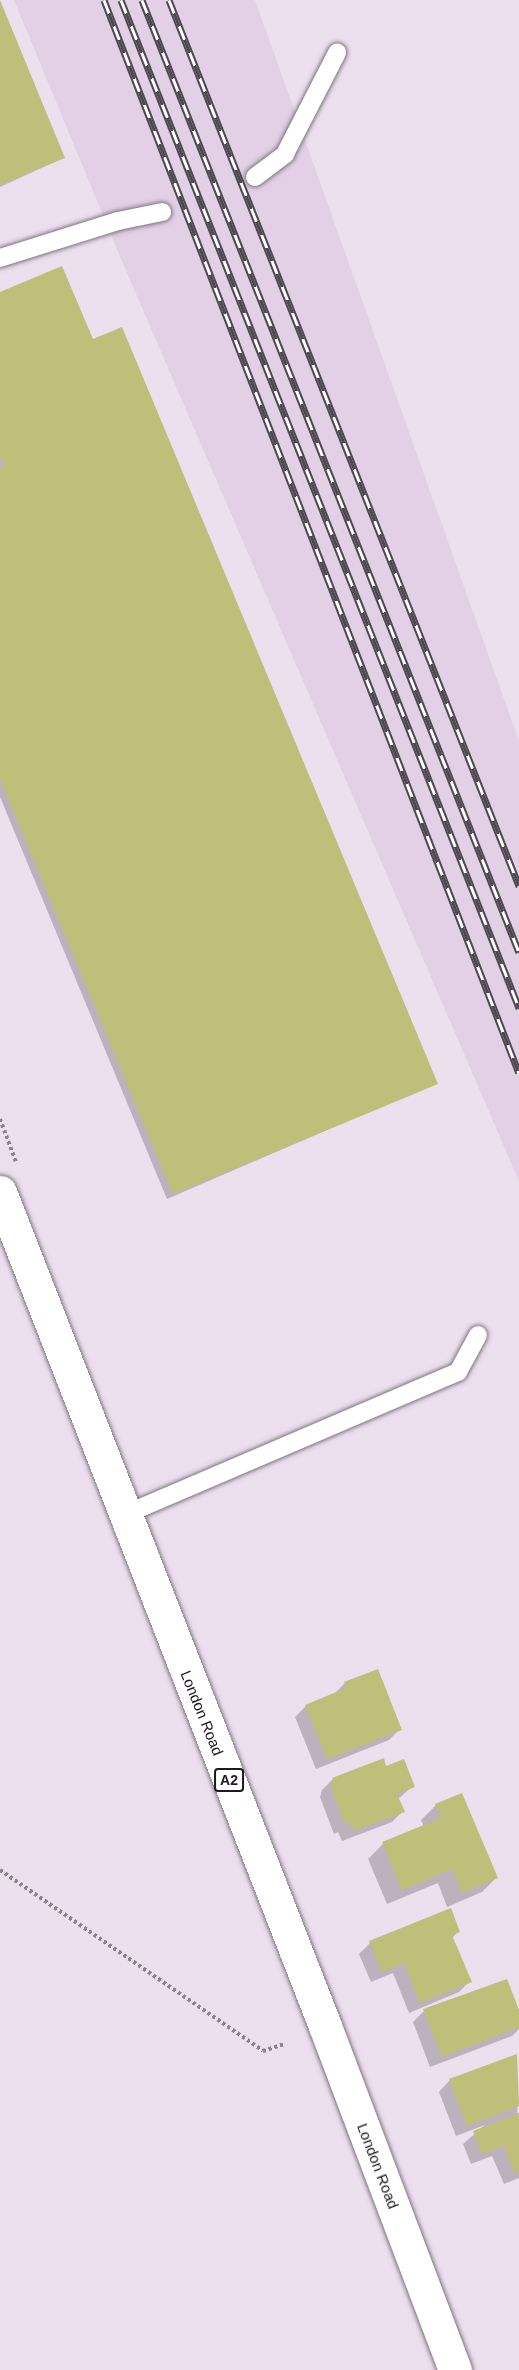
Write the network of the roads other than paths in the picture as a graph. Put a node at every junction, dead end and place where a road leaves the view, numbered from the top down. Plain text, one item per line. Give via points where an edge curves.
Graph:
1 (337, 53) dead end
2 (255, 177) dead end
3 (162, 212) dead end
4 (0, 258) edge
5 (0, 1192) edge
6 (478, 1335) dead end
7 (124, 1515) junction
8 (455, 2370) edge

1 - 2 lane via 285,154
3 - 4 lane via 118,221
5 - 7 main road, London Road / A2
6 - 7 lane via 458,1372
7 - 8 main road, London Road / A2 via 325,2025

